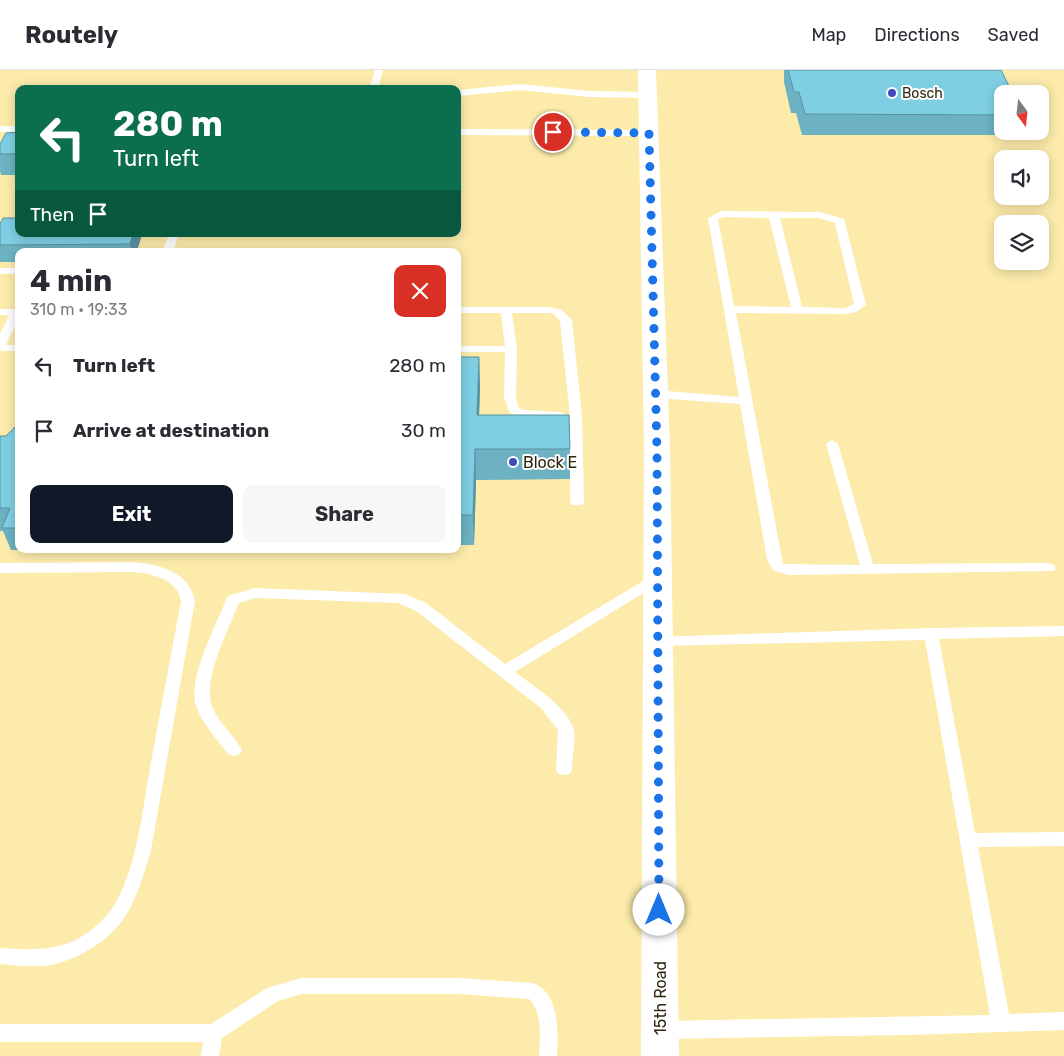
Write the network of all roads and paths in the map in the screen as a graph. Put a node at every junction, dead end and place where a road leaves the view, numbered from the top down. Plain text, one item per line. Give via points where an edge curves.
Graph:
1 (379, 70) edge
2 (648, 82) edge
3 (374, 85) edge
4 (461, 93) edge
5 (0, 129) edge
6 (15, 129) edge
7 (461, 132) edge
8 (649, 133) junction
9 (774, 215) junction
10 (0, 271) edge
11 (15, 271) edge
12 (728, 309) junction
13 (461, 310) edge
14 (506, 310) junction
15 (797, 310) junction
16 (0, 312) edge
17 (15, 312) edge
18 (15, 316) edge
19 (0, 347) edge
20 (15, 348) edge
21 (461, 349) edge
22 (511, 349) junction
23 (655, 394) junction
24 (745, 401) junction
25 (576, 417) junction
26 (832, 444) dead end
27 (577, 502) dead end
28 (0, 568) edge
29 (1049, 568) dead end
30 (868, 570) junction
31 (658, 577) junction
32 (1064, 631) edge
33 (931, 633) junction
34 (658, 642) junction
35 (504, 672) junction
36 (234, 750) dead end
37 (564, 770) dead end
38 (1064, 839) edge
39 (968, 840) junction
40 (0, 956) edge
41 (1064, 1021) edge
42 (1001, 1023) junction
43 (214, 1032) junction
44 (0, 1033) edge
45 (660, 1043) edge
46 (210, 1056) edge
47 (548, 1056) edge

1 - 3 lane
2 - 4 lane via 589,94 520,87
2 - 8 street, 15th Road
5 - 6 lane
7 - 8 lane
8 - 23 street, 15th Road
9 - 12 lane via 722,214 713,218
9 - 15 lane
9 - 15 lane via 820,216 840,221 860,305 845,311
10 - 11 lane
12 - 15 lane
12 - 24 lane
13 - 14 lane
14 - 22 lane
14 - 25 lane via 550,310 558,312 566,320
16 - 17 lane
18 - 19 lane
19 - 20 lane
21 - 22 lane
22 - 25 lane via 510,398 514,410 521,414
23 - 24 lane
23 - 31 street, 15th Road
24 - 30 lane via 774,559 778,566 788,570
25 - 27 lane
26 - 30 lane
28 - 40 lane via 134,567 158,570 186,590 188,601 143,850 122,911 109,927 68,952 50,957
29 - 30 lane
31 - 34 street, 15th Road
31 - 35 lane
32 - 33 lane
33 - 34 lane
33 - 39 lane
34 - 45 street, 15th Road
35 - 36 lane via 421,607 400,598 255,593 233,600 204,678 203,703
35 - 37 lane via 560,719 566,730
38 - 39 lane
39 - 42 lane
41 - 42 lane
42 - 45 lane
43 - 44 lane
43 - 46 lane
43 - 47 lane via 273,994 301,986 459,986 523,990 538,995 547,1011

